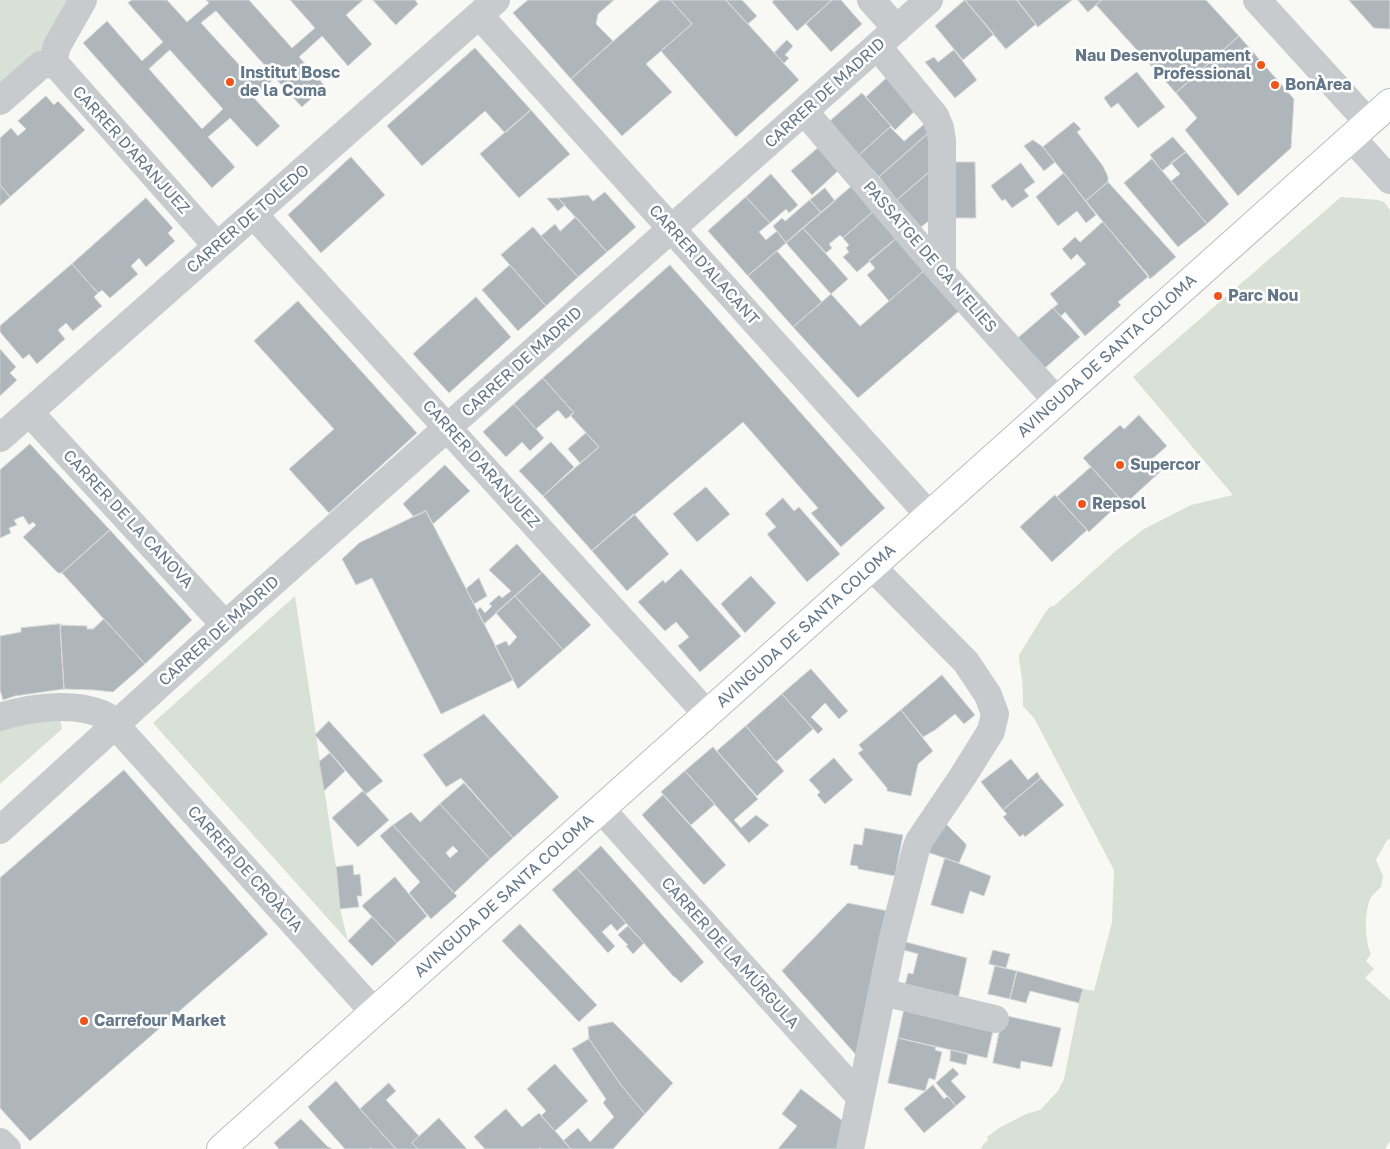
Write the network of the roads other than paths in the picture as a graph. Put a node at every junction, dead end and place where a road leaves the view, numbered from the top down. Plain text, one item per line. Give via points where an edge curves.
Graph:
1 (83, 0) edge
2 (871, 0) edge
3 (929, 0) edge
4 (1257, 0) edge
5 (487, 8) edge
6 (887, 38) junction
7 (46, 64) junction
8 (0, 102) edge
9 (1390, 102) edge
10 (804, 111) junction
11 (1360, 130) junction
12 (1390, 180) edge
13 (254, 215) junction
14 (672, 229) junction
15 (217, 246) junction
16 (942, 273) junction
17 (1057, 401) junction
18 (30, 413) junction
19 (448, 428) junction
20 (0, 438) edge
21 (929, 516) junction
22 (872, 567) junction
23 (225, 626) junction
24 (707, 714) junction
25 (0, 717) edge
26 (116, 725) junction
27 (601, 809) junction
28 (0, 830) edge
29 (882, 992) junction
30 (374, 1012) junction
31 (995, 1019) dead end
32 (860, 1097) junction
33 (0, 1142) edge
34 (7, 1149) edge
35 (221, 1149) edge
36 (850, 1149) edge

1 - 7 street
2 - 6 street
3 - 6 street, CARRER DE MADRID
4 - 11 street
5 - 13 street, CARRER DE TOLEDO
5 - 14 street, CARRER D'ALACANT
6 - 10 street, CARRER DE MADRID
6 - 16 street via 940,128
7 - 8 street
7 - 15 street, CARRER D'ARANJUEZ via 58,68
9 - 11 main road, AVINGUDA DE SANTA COLOMA
10 - 14 street, CARRER DE MADRID
10 - 16 street, PASSATGE DE CA N'ELIES
11 - 12 street
11 - 17 main road, AVINGUDA DE SANTA COLOMA
13 - 15 street, CARRER DE TOLEDO
13 - 19 street, CARRER D'ARANJUEZ
14 - 19 street, CARRER DE MADRID
14 - 21 street, CARRER D'ALACANT
15 - 18 street, CARRER DE TOLEDO
16 - 17 street, PASSATGE DE CA N'ELIES
17 - 21 main road, AVINGUDA DE SANTA COLOMA
18 - 20 street, CARRER DE TOLEDO
18 - 23 street, CARRER DE LA CANOVA
19 - 23 street, CARRER DE MADRID
19 - 24 street, CARRER D'ARANJUEZ
21 - 22 main road, AVINGUDA DE SANTA COLOMA
22 - 24 main road, AVINGUDA DE SANTA COLOMA
22 - 29 street via 966,662 988,695 995,714 990,731 919,841
23 - 26 street, CARRER DE MADRID
24 - 27 main road, AVINGUDA DE SANTA COLOMA
25 - 26 street via 61,706 102,714
26 - 28 street, CARRER DE MADRID
26 - 30 street, CARRER DE CROÀCIA
27 - 30 main road, AVINGUDA DE SANTA COLOMA
27 - 32 street, CARRER DE LA MÚRGULA
29 - 31 street
29 - 32 street
30 - 35 main road, AVINGUDA DE SANTA COLOMA
32 - 36 street
33 - 34 street

